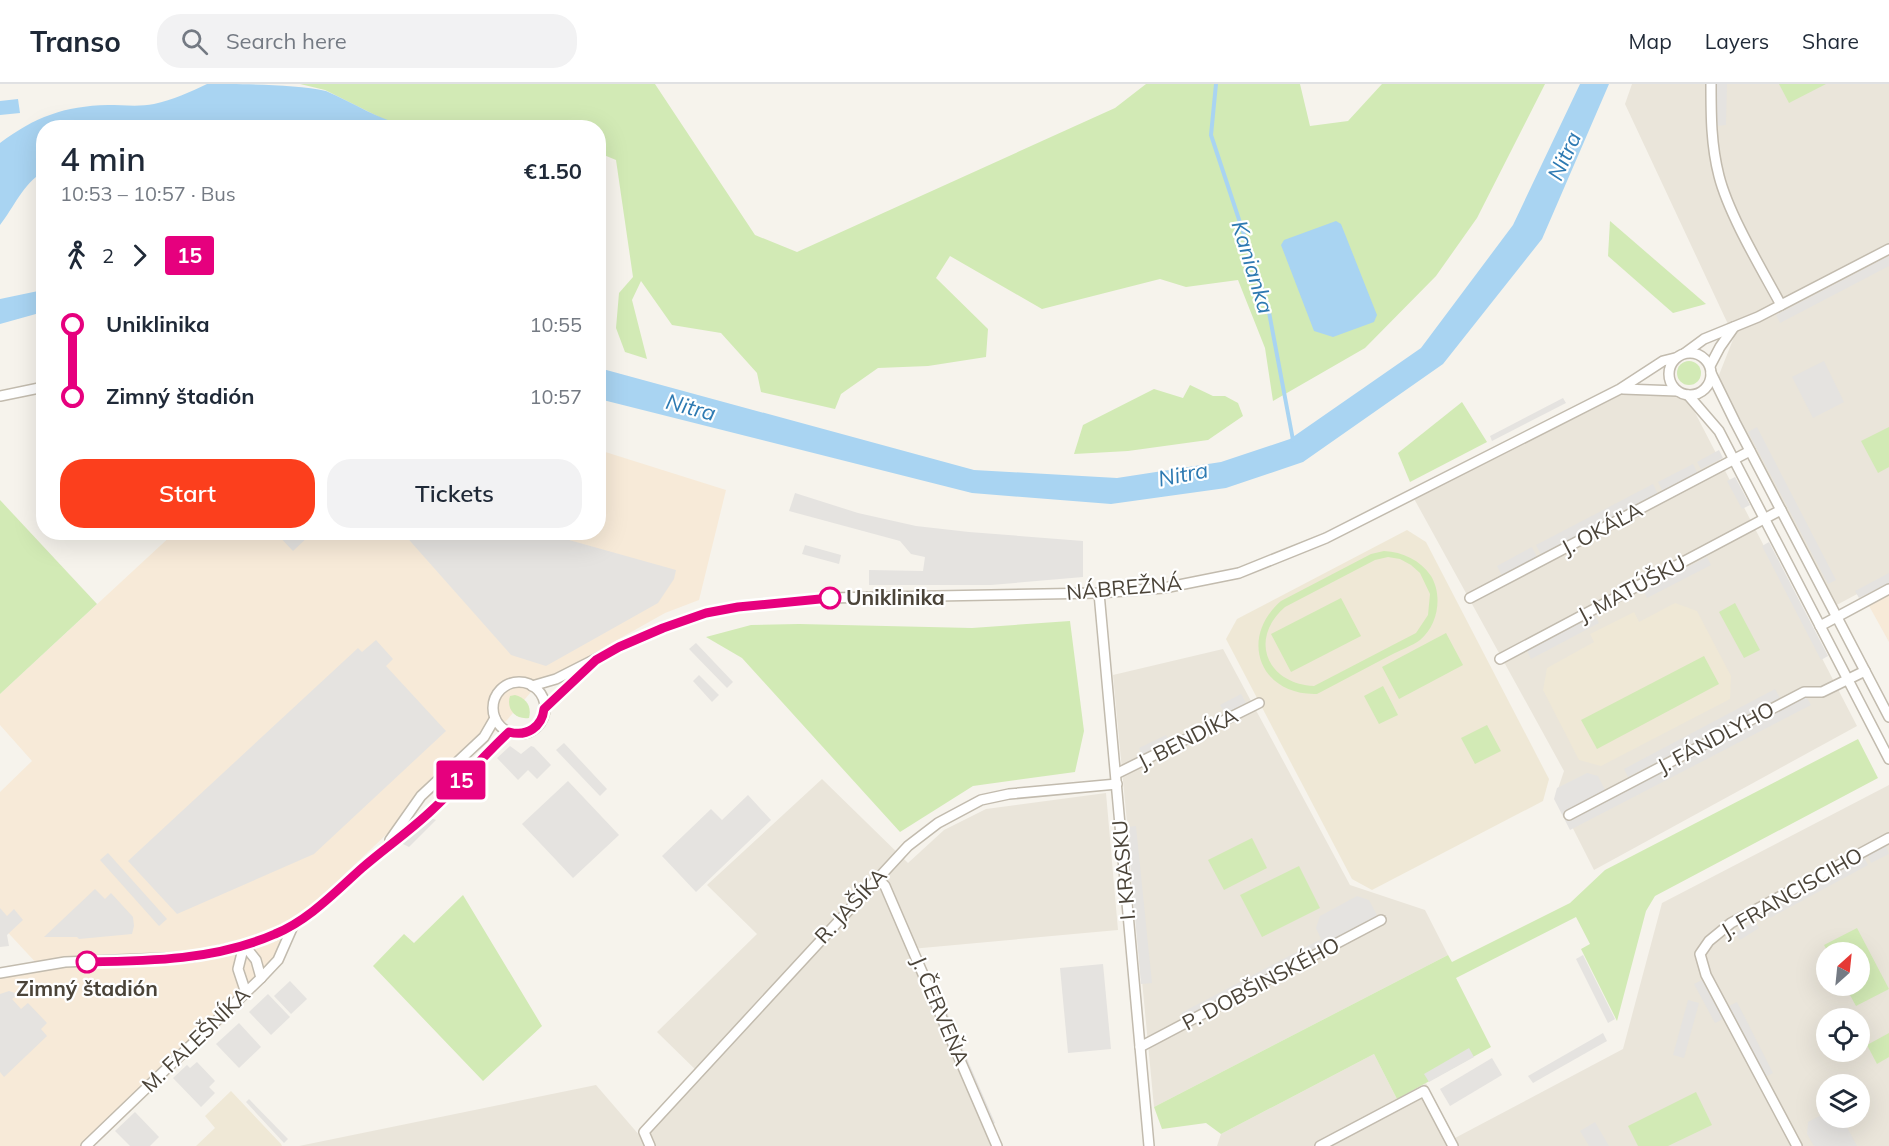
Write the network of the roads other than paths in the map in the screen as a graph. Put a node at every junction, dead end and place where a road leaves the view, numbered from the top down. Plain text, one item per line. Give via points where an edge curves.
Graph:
1 (1711, 84) edge
2 (1889, 249) edge
3 (1781, 305) junction
4 (1734, 327) junction
5 (1685, 353) junction
6 (1675, 358) junction
7 (1711, 369) junction
8 (36, 389) edge
9 (1620, 389) junction
10 (1677, 391) junction
11 (1688, 395) junction
12 (0, 396) edge
13 (1750, 451) junction
14 (1734, 459) junction
15 (1780, 510) junction
16 (1765, 518) junction
17 (1889, 589) edge
18 (1099, 593) junction
19 (1470, 598) dead end
20 (1837, 617) junction
21 (1820, 626) junction
22 (1500, 659) dead end
23 (596, 660) junction
24 (1865, 671) junction
25 (1847, 679) junction
26 (532, 686) junction
27 (1259, 703) dead end
28 (544, 709) junction
29 (1889, 717) edge
30 (495, 718) junction
31 (509, 732) junction
32 (1889, 759) edge
33 (1116, 774) junction
34 (1117, 784) junction
35 (1569, 814) dead end
36 (1889, 838) edge
37 (384, 849) junction
38 (877, 879) junction
39 (1381, 920) dead end
40 (293, 926) junction
41 (244, 945) junction
42 (0, 973) edge
43 (261, 978) junction
44 (246, 993) junction
45 (1140, 1047) junction
46 (995, 1145) edge
47 (86, 1146) edge
48 (650, 1146) edge
49 (1149, 1146) edge
50 (1320, 1146) edge
51 (1454, 1146) edge
52 (1797, 1146) edge

1 - 3 street via 1711,132 1719,178
2 - 3 street
3 - 4 street
4 - 5 street via 1704,339
4 - 7 street
5 - 6 street
5 - 7 street via 1697,354
6 - 9 street, NÁBREŽNÁ via 1663,361
6 - 10 street via 1668,375
7 - 11 street via 1705,389
7 - 13 street
8 - 12 street
9 - 10 street, NÁBREŽNÁ
9 - 18 street, NÁBREŽNÁ via 1326,538 1239,573 1164,588
10 - 11 street
11 - 14 street via 1719,430
13 - 14 street, J. OKÁĽA
13 - 15 street
14 - 16 street
14 - 19 street, J. OKÁĽA
15 - 16 street, J. MATÚŠKU
15 - 20 street
16 - 21 street
16 - 22 street, J. MATÚŠKU
17 - 20 street
18 - 23 street, NÁBREŽNÁ via 827,598 738,607 663,628
18 - 33 street, I. KRASKU
20 - 21 street
20 - 24 street
21 - 25 street
23 - 26 street, NÁBREŽNÁ
23 - 28 street, NÁBREŽNÁ
24 - 25 street, J. FÁNDLYHO
24 - 29 street
25 - 32 street
25 - 35 street, J. FÁNDLYHO via 1822,692 1804,692
26 - 28 street via 541,695
26 - 30 street, NÁBREŽNÁ via 516,682 502,689 494,701
27 - 33 street, J. BENDÍKA
28 - 31 street, NÁBREŽNÁ via 542,719 532,730
30 - 31 street
30 - 37 street, NÁBREŽNÁ via 484,737 422,795
31 - 37 street, NÁBREŽNÁ via 431,811
33 - 34 street, I. KRASKU
34 - 38 street, R. JAŠÍKA via 981,800 938,823 908,846
34 - 45 street, I. KRASKU
36 - 52 street, J. FRANCISCIHO via 1731,922 1700,954 1706,975
37 - 40 street, NÁBREŽNÁ
38 - 46 street, J. ČERVEŇA via 885,886
38 - 48 street, R. JAŠÍKA via 644,1132
39 - 45 street, P. DOBŠINSKÉHO
40 - 41 street, NÁBREŽNÁ
40 - 43 street, M. FALEŠNÍKA via 278,960
41 - 42 street, NÁBREŽNÁ via 192,957 65,962
41 - 43 street via 256,960
41 - 44 street via 238,969
43 - 44 street, M. FALEŠNÍKA
44 - 47 street, M. FALEŠNÍKA
45 - 49 street, I. KRASKU
50 - 51 street via 1424,1091

